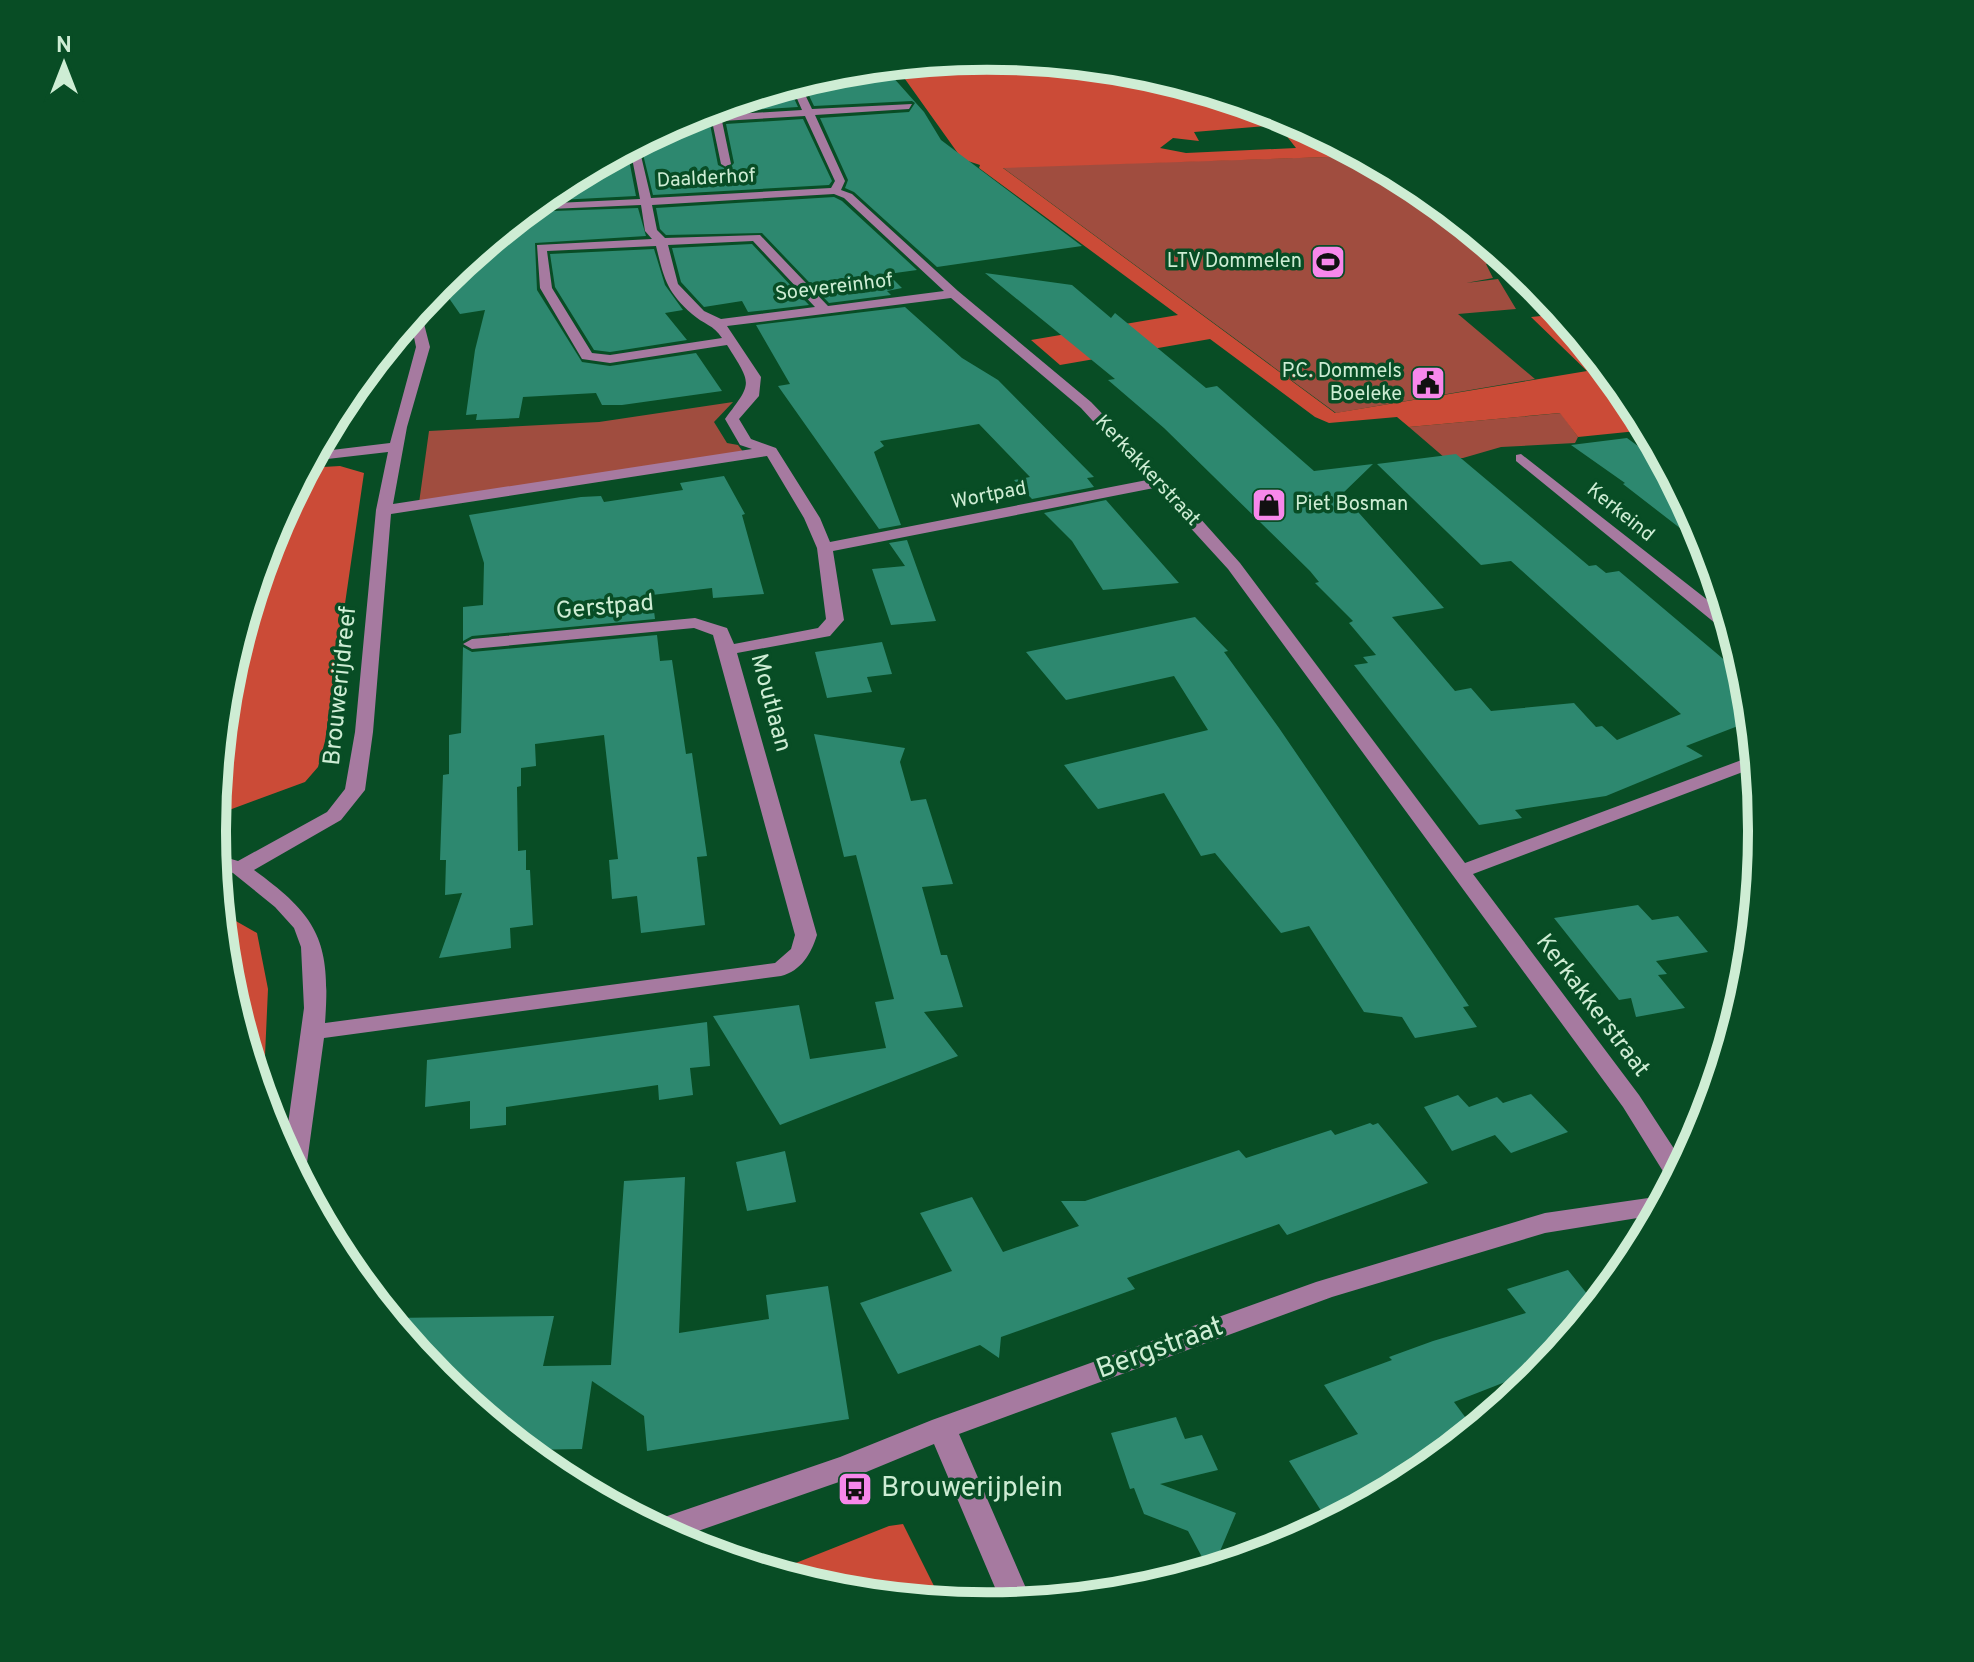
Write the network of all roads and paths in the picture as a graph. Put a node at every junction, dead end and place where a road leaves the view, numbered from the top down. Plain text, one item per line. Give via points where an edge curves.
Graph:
1 (800, 94) edge
2 (909, 106) dead end
3 (737, 112) edge
4 (809, 112) junction
5 (717, 120) edge
6 (636, 156) edge
7 (726, 164) dead end
8 (835, 191) junction
9 (645, 200) junction
10 (552, 207) edge
11 (661, 241) junction
12 (954, 294) junction
13 (824, 309) junction
14 (719, 323) junction
15 (418, 326) edge
16 (730, 341) junction
17 (396, 447) junction
18 (771, 451) junction
19 (325, 455) edge
20 (1521, 458) dead end
21 (1160, 482) junction
22 (384, 510) junction
23 (825, 548) junction
24 (1717, 616) edge
25 (472, 644) dead end
26 (727, 650) junction
27 (1744, 765) edge
28 (227, 864) edge
29 (240, 869) junction
30 (1459, 872) junction
31 (313, 1032) junction
32 (297, 1151) edge
33 (1671, 1165) edge
34 (1649, 1207) edge
35 (942, 1428) junction
36 (677, 1526) edge
37 (1012, 1591) edge

1 - 4 street
2 - 4 street
3 - 4 street
4 - 8 street via 840,181
5 - 7 street
6 - 9 street
8 - 9 street, Daalderhof
8 - 12 street, Kerkakkerstraat via 848,196
9 - 10 street, Daalderhof
9 - 11 street via 651,231
11 - 13 street via 756,237
11 - 14 street via 672,285 699,314
11 - 16 street via 541,248 546,288 587,356 610,359
12 - 13 street, Soevereinhof
12 - 21 street, Kerkakkerstraat via 1086,405
13 - 14 street, Soevereinhof
14 - 16 street
15 - 17 street, Brouwerijdreef via 423,347
16 - 18 street via 754,377 752,396 732,419 745,442
17 - 19 street
17 - 22 street, Brouwerijdreef
18 - 22 street
18 - 23 street, Moutlaan
20 - 24 street, Kerkeind
21 - 23 street, Wortpad
21 - 30 street, Kerkakkerstraat via 1234,566
22 - 29 street, Brouwerijdreef via 355,790 334,816
23 - 26 street, Moutlaan via 835,620 824,632
25 - 26 street, Gerstpad via 695,623 721,632
26 - 31 street, Moutlaan via 806,935 801,952 781,969
27 - 30 street
28 - 29 street
29 - 31 street via 306,928 315,969
30 - 33 street, Kerkakkerstraat via 1631,1101
31 - 32 street
34 - 35 street, Bergstraat via 1545,1223 1325,1289
35 - 36 street, Bergstraat
35 - 37 street

